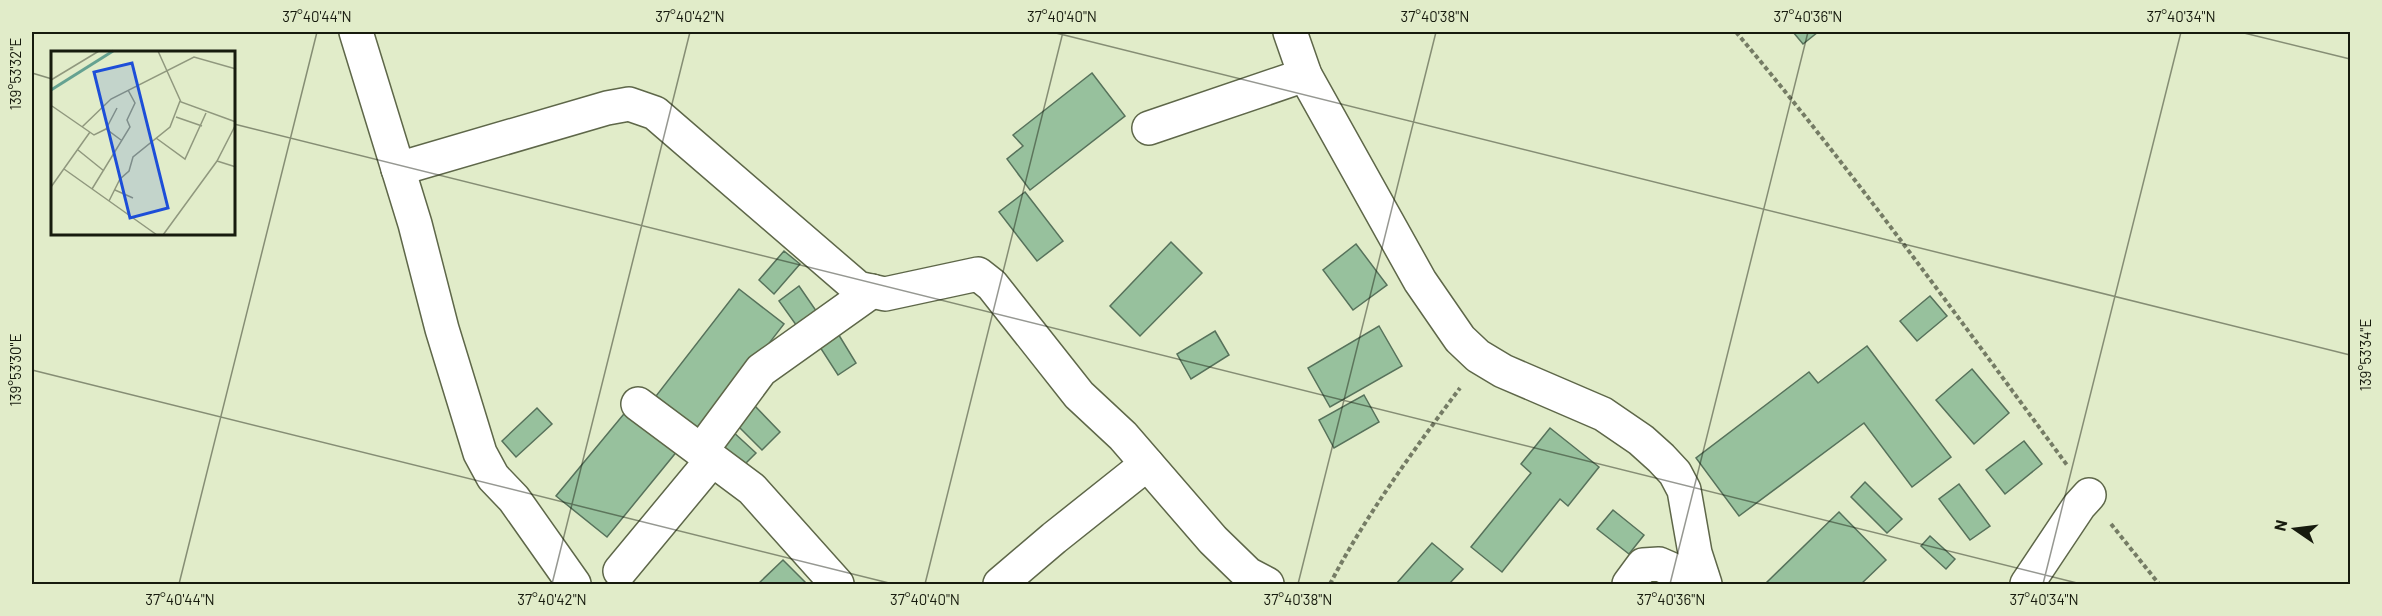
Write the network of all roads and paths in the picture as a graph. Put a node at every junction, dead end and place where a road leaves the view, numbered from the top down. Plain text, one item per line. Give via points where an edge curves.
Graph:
1 (356, 32) edge
2 (1290, 32) edge
3 (1736, 32) edge
4 (1305, 75) junction
5 (1149, 128) dead end
6 (398, 169) junction
7 (872, 291) junction
8 (1483, 359) junction
9 (638, 404) dead end
10 (706, 455) junction
11 (1147, 464) junction
12 (2089, 495) junction
13 (620, 571) dead end
14 (1704, 580) edge
15 (574, 585) edge
16 (837, 585) edge
17 (1000, 585) edge
18 (1267, 585) edge
19 (1330, 585) edge
20 (1629, 585) edge
21 (2027, 585) edge
22 (2159, 585) edge

1 - 6 street
2 - 4 street
3 - 12 path via 1896,234
4 - 5 street
4 - 8 street via 1420,281 1460,339
6 - 7 street via 629,104 655,113 858,288
6 - 15 street via 480,453 493,477 514,499
7 - 10 street via 761,370
7 - 11 street via 885,294 978,274 1004,297 1079,394 1124,436
8 - 14 street via 1603,414 1661,458 1675,472 1684,490
8 - 19 path via 1431,427
9 - 10 street
10 - 13 street
10 - 16 street via 752,489
11 - 17 street
11 - 18 street via 1213,540 1248,574
12 - 21 street
12 - 22 path
14 - 20 street via 1659,564 1643,565

